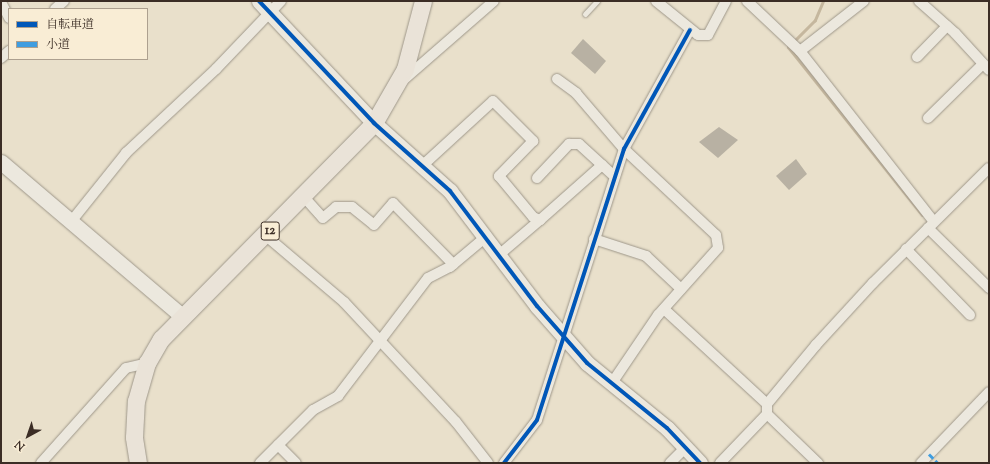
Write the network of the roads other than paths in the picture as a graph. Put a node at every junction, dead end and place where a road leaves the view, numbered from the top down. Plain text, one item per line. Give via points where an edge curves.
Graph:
1 (64, 1) edge
2 (259, 1) edge
3 (281, 1) edge
4 (423, 1) edge
5 (494, 1) edge
6 (597, 1) edge
7 (656, 1) edge
8 (726, 1) edge
9 (747, 1) edge
10 (864, 1) edge
11 (919, 1) edge
12 (1, 2) edge
13 (56, 8) edge
14 (271, 12) junction
15 (585, 14) dead end
16 (8, 16) edge
17 (947, 26) junction
18 (690, 30) junction
19 (794, 46) junction
20 (917, 57) dead end
21 (986, 67) edge
22 (557, 79) dead end
23 (399, 83) junction
24 (928, 118) dead end
25 (374, 123) junction
26 (624, 149) junction
27 (1, 162) edge
28 (602, 165) junction
29 (422, 166) junction
30 (989, 168) edge
31 (613, 175) junction
32 (537, 178) dead end
33 (304, 198) junction
34 (540, 220) junction
35 (70, 223) junction
36 (931, 225) junction
37 (265, 235) junction
38 (487, 236) junction
39 (594, 239) junction
40 (906, 249) junction
41 (500, 254) junction
42 (453, 264) junction
43 (989, 288) edge
44 (681, 289) junction
45 (664, 309) junction
46 (970, 315) dead end
47 (182, 316) junction
48 (564, 339) junction
49 (382, 341) junction
50 (147, 362) junction
51 (612, 383) junction
52 (989, 392) edge
53 (767, 409) junction
54 (278, 445) junction
55 (686, 447) junction
56 (41, 463) edge
57 (138, 463) edge
58 (260, 463) edge
59 (296, 463) edge
60 (488, 463) edge
61 (504, 463) edge
62 (670, 463) edge
63 (700, 463) edge
64 (720, 463) edge
65 (818, 463) edge
66 (921, 463) edge

1 - 13 street
2 - 14 street
3 - 14 street
4 - 23 main road, 12
5 - 23 street
6 - 15 lane
7 - 18 street
8 - 18 street via 708,35
9 - 19 street
10 - 19 street
11 - 17 street
12 - 16 street
14 - 25 street
14 - 35 street via 126,153
17 - 20 street
17 - 21 street
18 - 26 street
19 - 36 street
21 - 24 street
22 - 26 street via 576,93
23 - 25 main road, 12
25 - 29 street
25 - 33 main road, 12
26 - 31 street
26 - 44 street via 716,235 718,248
27 - 35 street
28 - 31 street
28 - 32 street via 579,144 569,144
28 - 34 street
29 - 34 street via 493,101 533,141 499,176 514,198
29 - 38 street via 450,191
30 - 36 street
31 - 39 street
33 - 37 main road, 12
33 - 42 street via 323,218 336,207 352,207 374,225 393,204
34 - 41 street
35 - 47 street
36 - 40 street
36 - 43 street
37 - 47 main road, 12
37 - 49 street via 344,302
38 - 41 street
38 - 42 street
39 - 44 street via 646,256
39 - 48 street
40 - 46 street
40 - 53 street via 816,345
41 - 48 street
42 - 49 street via 428,278
44 - 45 street
45 - 51 street via 619,367
45 - 53 street
47 - 50 main road, 12 via 161,339
48 - 51 street
48 - 61 street via 537,420
49 - 54 street via 338,396 313,410
49 - 60 street
50 - 56 street via 126,368
50 - 57 main road, 12 via 134,418
51 - 55 street
52 - 66 street
53 - 64 street
53 - 65 street
54 - 58 street
54 - 59 street
55 - 62 street
55 - 63 street

